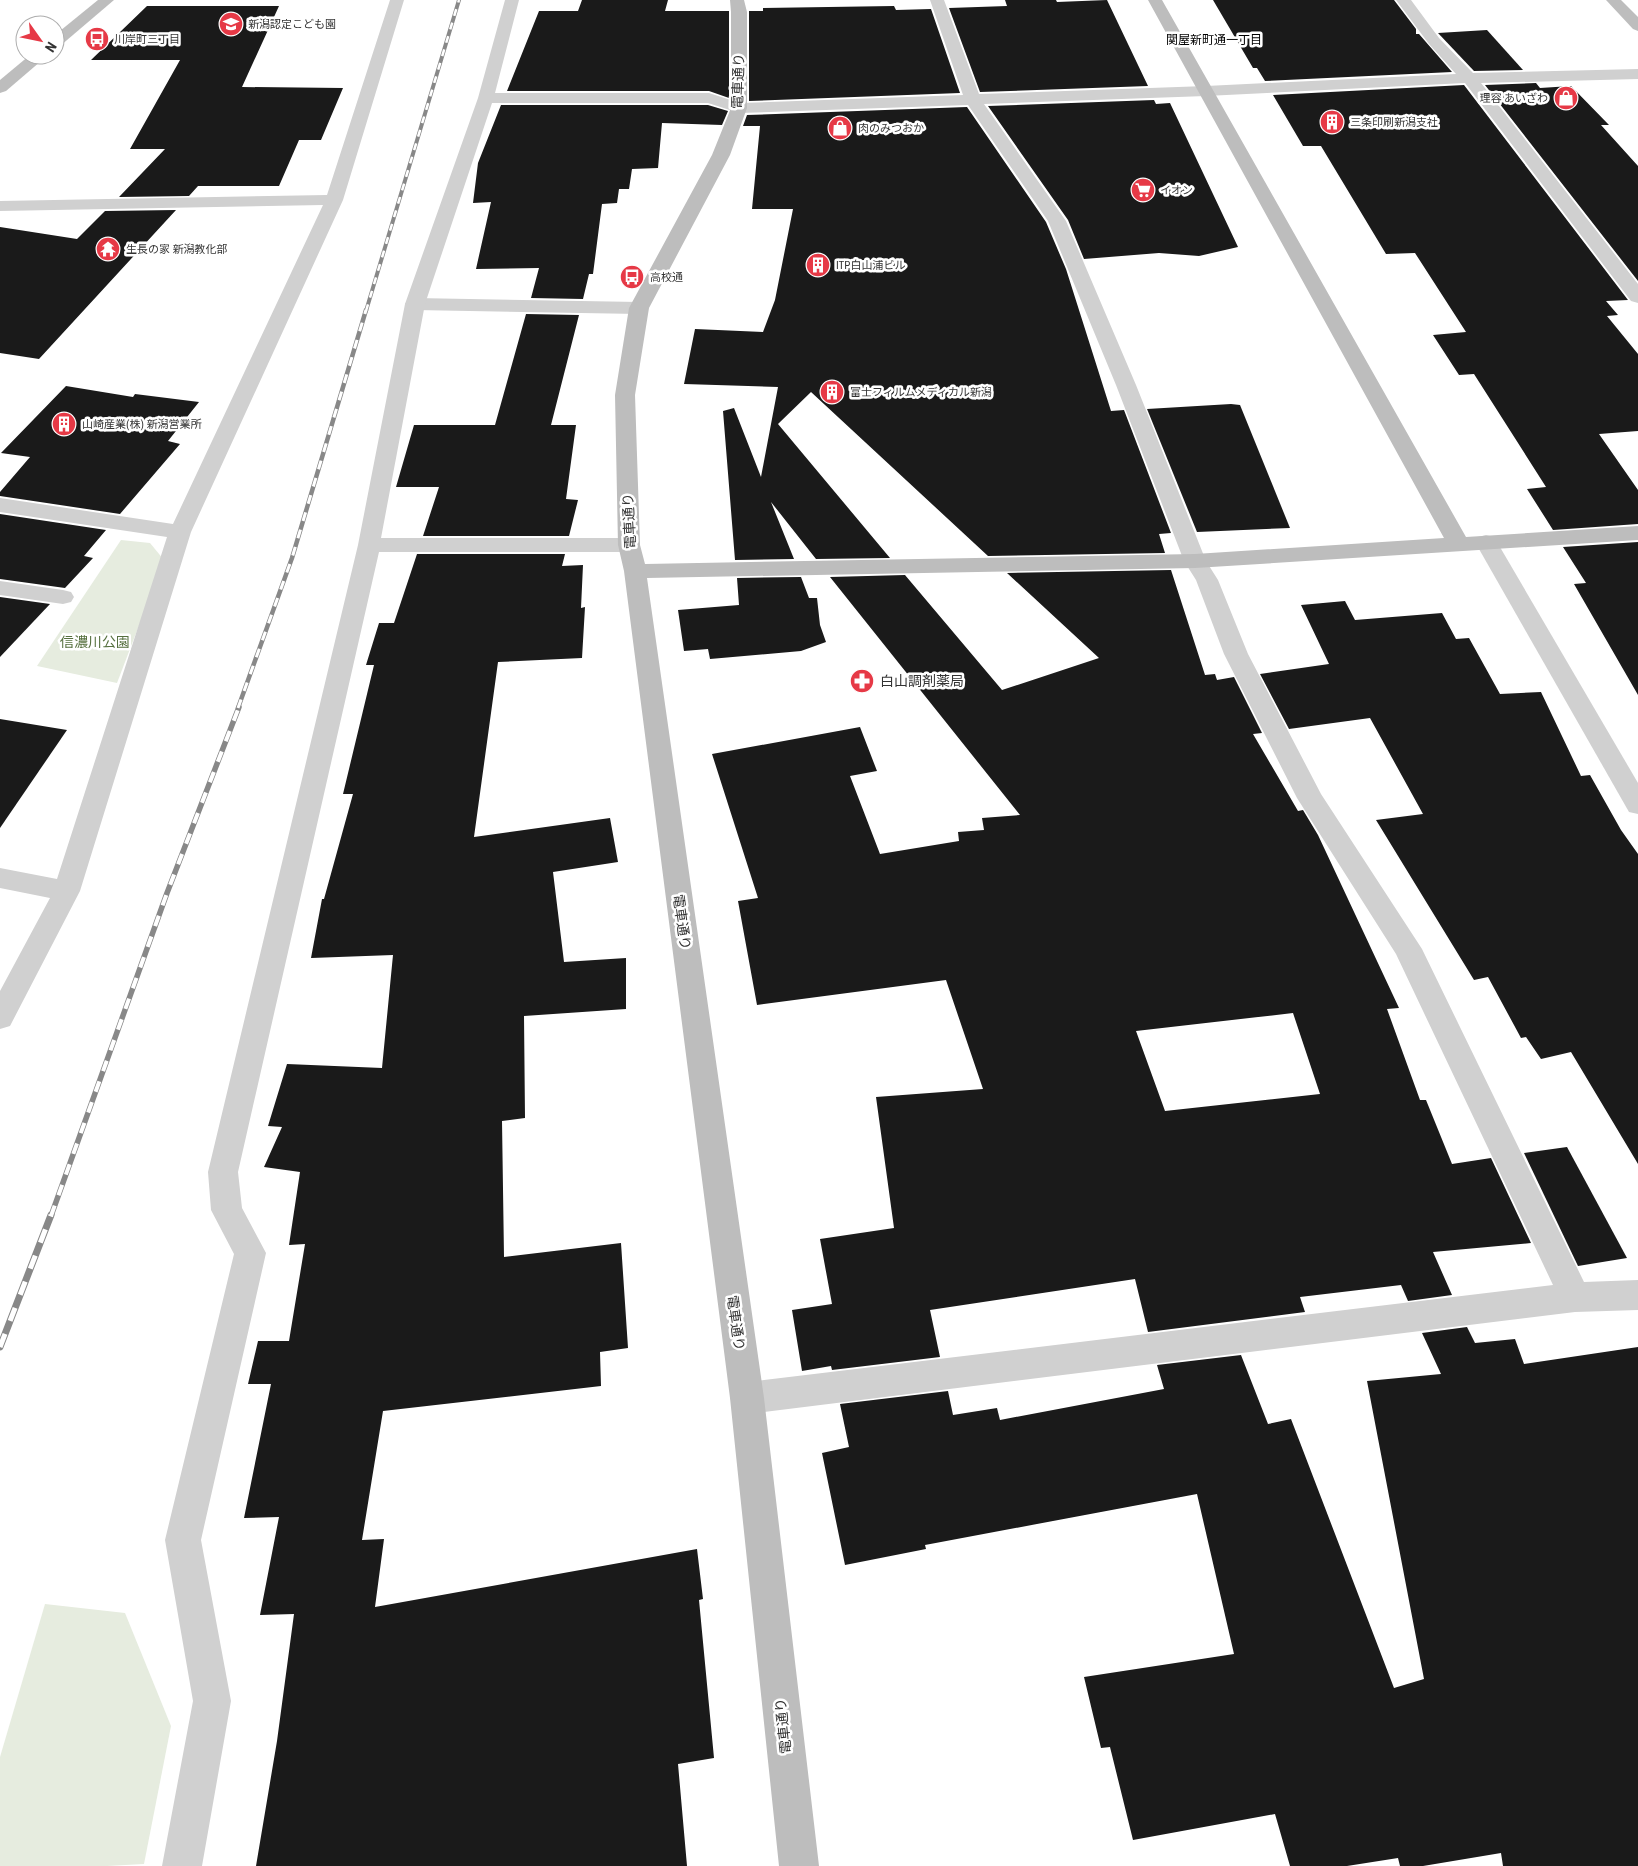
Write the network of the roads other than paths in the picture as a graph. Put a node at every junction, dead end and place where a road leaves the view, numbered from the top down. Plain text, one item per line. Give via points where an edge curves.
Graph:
1 (107, 0) edge
2 (397, 0) edge
3 (512, 0) edge
4 (737, 0) edge
5 (938, 0) edge
6 (1155, 0) edge
7 (1403, 0) edge
8 (1613, 0) edge
9 (1638, 26) edge
10 (65, 35) edge
11 (28, 65) edge
12 (1638, 74) edge
13 (1469, 78) junction
14 (0, 88) edge
15 (1206, 91) junction
16 (486, 98) junction
17 (972, 98) junction
18 (739, 108) junction
19 (334, 200) junction
20 (0, 206) edge
21 (1638, 297) edge
22 (416, 304) junction
23 (639, 308) junction
24 (0, 505) edge
25 (180, 532) junction
26 (1638, 533) edge
27 (1486, 542) junction
28 (1458, 543) junction
29 (369, 545) junction
30 (629, 545) junction
31 (1195, 561) junction
32 (635, 571) junction
33 (0, 588) edge
34 (63, 598) dead end
35 (1638, 805) edge
36 (0, 878) edge
37 (66, 891) junction
38 (0, 1018) edge
39 (1638, 1295) edge
40 (1575, 1297) junction
41 (747, 1398) junction
42 (182, 1866) edge
43 (799, 1866) edge

1 - 10 street
2 - 19 street
3 - 16 street
4 - 18 street, 電車通り
5 - 17 street
6 - 15 street
7 - 13 street via 1434,41
8 - 9 street
11 - 14 street
12 - 13 street
13 - 15 street
13 - 21 street
15 - 17 street
15 - 28 street
16 - 18 street via 709,98
16 - 22 street
17 - 18 street
17 - 31 street via 1057,221
18 - 23 street, 電車通り via 721,155
19 - 20 street
19 - 25 street
22 - 23 street
22 - 29 street
23 - 30 street, 電車通り via 625,395
24 - 25 street
25 - 37 street
26 - 27 street
27 - 28 street
27 - 35 street
28 - 31 street
29 - 30 street
29 - 42 street via 223,1172 227,1210 250,1253 183,1540 212,1701
30 - 32 street, 電車通り
31 - 32 street
31 - 40 street via 1207,580 1236,654 1310,798 1408,949
32 - 41 street, 電車通り
33 - 34 street
36 - 37 street
37 - 38 street
39 - 40 street
40 - 41 street
41 - 43 street, 電車通り

